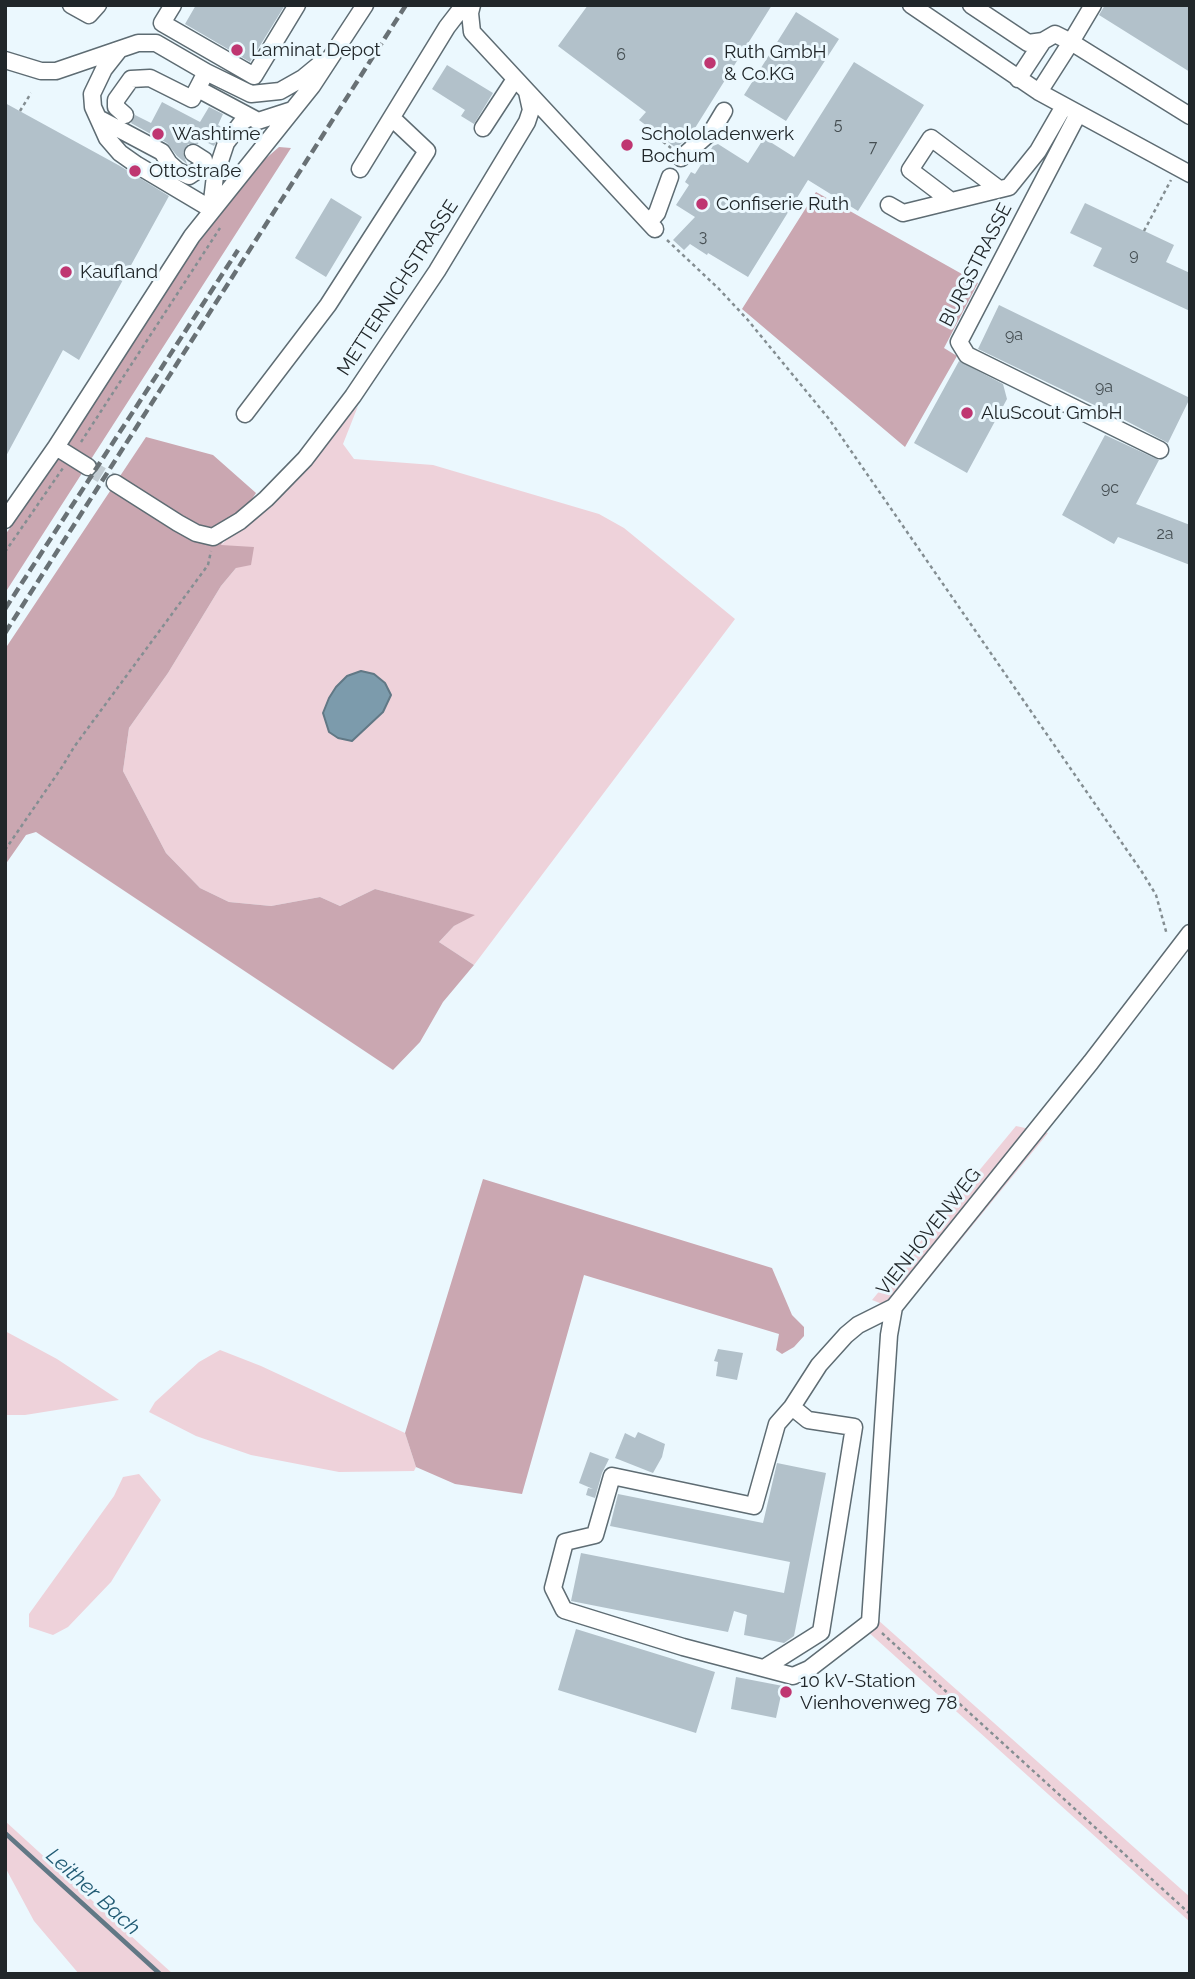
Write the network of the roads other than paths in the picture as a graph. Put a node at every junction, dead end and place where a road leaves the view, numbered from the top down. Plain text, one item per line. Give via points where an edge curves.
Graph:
1 (71, 5) edge
2 (98, 5) edge
3 (173, 5) edge
4 (298, 5) edge
5 (365, 5) edge
6 (464, 5) edge
7 (472, 5) edge
8 (911, 5) edge
9 (971, 5) edge
10 (1093, 5) edge
11 (1043, 41) junction
12 (1071, 42) junction
13 (119, 50) junction
14 (333, 54) junction
15 (5, 60) edge
16 (206, 72) junction
17 (515, 79) junction
18 (1018, 79) junction
19 (198, 89) junction
20 (527, 92) junction
21 (1040, 92) junction
22 (1064, 106) junction
23 (254, 109) junction
24 (293, 110) junction
25 (724, 111) dead end
26 (1079, 114) junction
27 (125, 116) dead end
28 (1190, 116) edge
29 (97, 118) junction
30 (392, 118) junction
31 (483, 128) dead end
32 (270, 140) junction
33 (193, 153) dead end
34 (681, 158) dead end
35 (360, 169) dead end
36 (1184, 171) edge
37 (670, 177) dead end
38 (999, 189) junction
39 (951, 201) junction
40 (889, 205) dead end
41 (211, 209) junction
42 (245, 414) dead end
43 (56, 447) junction
44 (1160, 450) dead end
45 (88, 467) tunnel mouth
46 (115, 483) tunnel mouth
47 (5, 520) edge
48 (1190, 933) edge
49 (894, 1307) junction
50 (792, 1407) junction
51 (764, 1668) junction

1 - 2 street via 89,15
3 - 4 street via 162,23 254,76
5 - 14 street
6 - 30 street
7 - 17 street via 472,32
8 - 18 street
9 - 11 street via 1028,43
10 - 12 street
11 - 12 street via 1055,34
11 - 18 street
12 - 21 street
12 - 28 street
13 - 15 street via 56,71
13 - 16 street via 156,43
13 - 29 street via 92,94
14 - 23 street
14 - 24 street
16 - 19 street
16 - 23 street
17 - 20 street
17 - 31 street
18 - 21 street
19 - 23 street
19 - 27 street via 192,99 150,78 131,79 116,100
20 - 37 street via 652,226
20 - 46 street, METTERNICHSTRASSE via 531,110 527,122 436,271 353,396 305,459 266,499 213,537 196,533
21 - 22 street
22 - 26 street
22 - 38 street via 1038,151 1009,187
23 - 24 street
23 - 32 street via 273,127
23 - 41 street via 226,143
24 - 32 street
25 - 34 street via 712,131
26 - 36 street
26 - 44 street, BURGSTRASSE via 959,342 967,355
29 - 33 street via 162,152 169,163 189,176 204,166 204,159
29 - 41 street via 120,153
30 - 35 street
30 - 42 street via 427,151 328,305
32 - 41 street
38 - 39 street
38 - 39 street via 931,138 910,170
39 - 40 street via 904,213
41 - 43 street
43 - 45 street
43 - 47 street
48 - 49 street, VIENHOVENWEG
49 - 50 street via 858,1325 842,1339
49 - 51 street, VIENHOVENWEG via 870,1622 809,1670 793,1676
50 - 51 street via 808,1420 854,1427 821,1632
50 - 51 street via 777,1423 754,1506 612,1476 595,1535 565,1542 553,1588 564,1610

